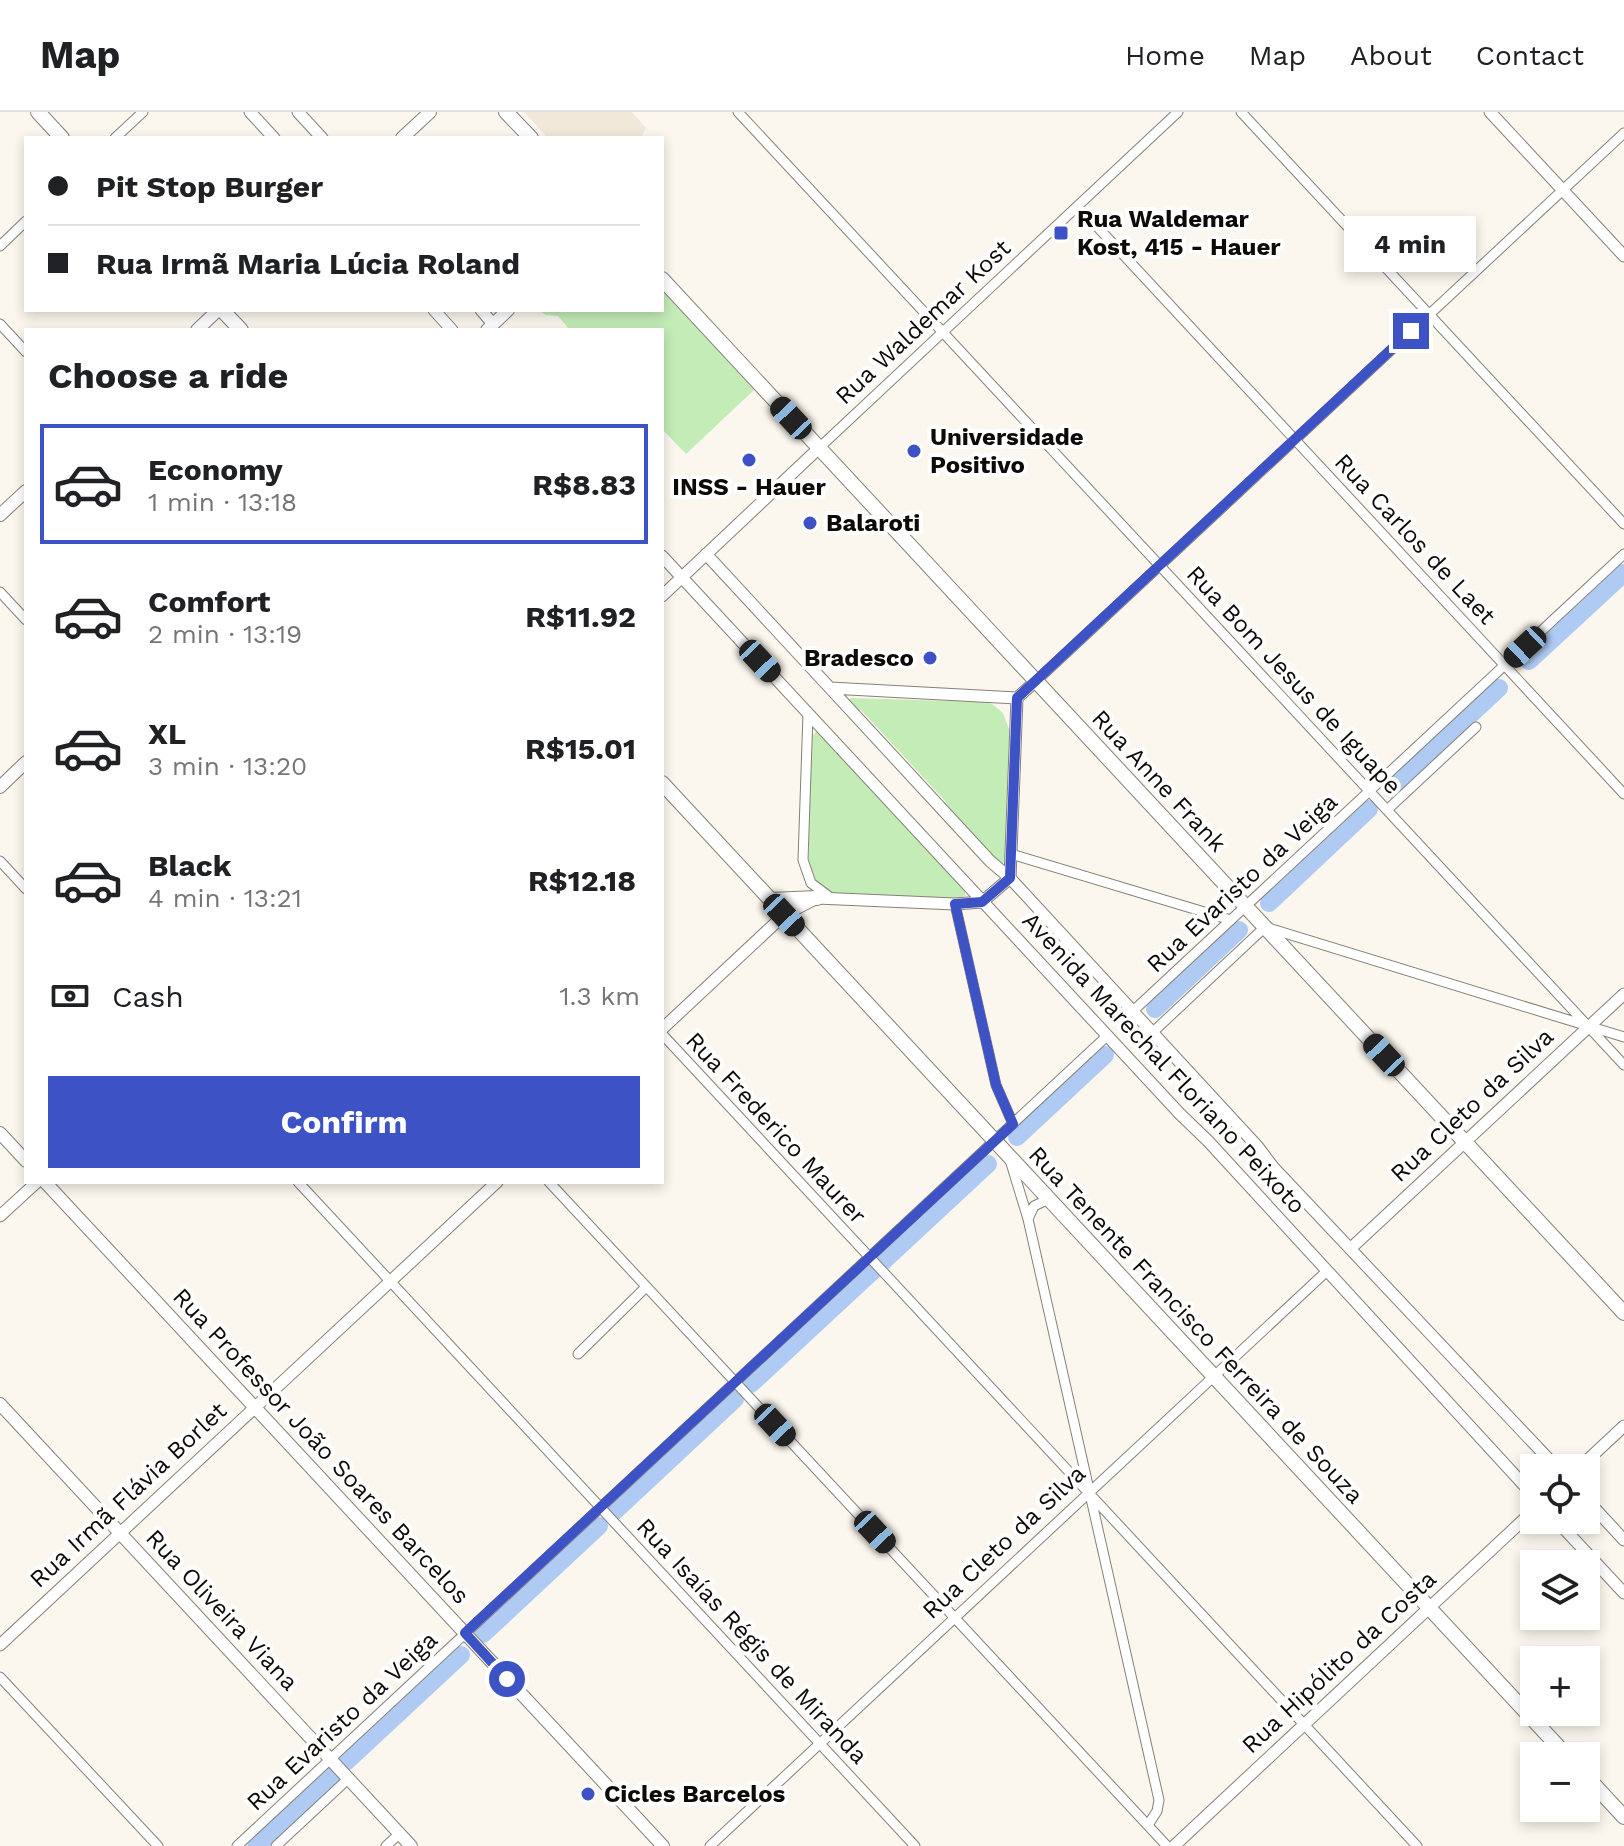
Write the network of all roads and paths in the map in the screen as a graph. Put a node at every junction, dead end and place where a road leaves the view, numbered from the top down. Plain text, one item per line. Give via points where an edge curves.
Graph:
1 (38, 112) edge
2 (143, 112) edge
3 (250, 112) edge
4 (298, 112) edge
5 (430, 112) edge
6 (506, 112) edge
7 (738, 112) edge
8 (1178, 112) edge
9 (1241, 112) edge
10 (1490, 112) edge
11 (1624, 133) edge
12 (60, 136) edge
13 (117, 136) edge
14 (272, 136) edge
15 (320, 136) edge
16 (404, 136) edge
17 (529, 136) edge
18 (1563, 190) junction
19 (1078, 206) junction
20 (24, 223) edge
21 (0, 246) edge
22 (1624, 256) edge
23 (664, 281) edge
24 (218, 312) edge
25 (222, 312) edge
26 (436, 312) edge
27 (506, 312) edge
28 (1429, 315) junction
29 (0, 324) edge
30 (490, 327) edge
31 (199, 328) edge
32 (239, 328) edge
33 (450, 328) edge
34 (943, 332) junction
35 (24, 350) edge
36 (1295, 439) junction
37 (819, 448) junction
38 (24, 493) edge
39 (0, 515) edge
40 (1624, 524) edge
41 (706, 554) junction
42 (1624, 554) edge
43 (664, 558) edge
44 (1160, 565) junction
45 (682, 578) junction
46 (0, 592) edge
47 (664, 594) edge
48 (24, 618) edge
49 (1505, 665) junction
50 (1036, 681) junction
51 (830, 688) junction
52 (1017, 698) junction
53 (808, 714) junction
54 (1476, 727) dead end
55 (24, 764) edge
56 (664, 785) edge
57 (0, 787) edge
58 (1370, 791) junction
59 (1624, 794) edge
60 (1387, 810) junction
61 (1011, 854) junction
62 (0, 861) edge
63 (1010, 878) junction
64 (24, 887) edge
65 (824, 898) junction
66 (771, 900) junction
67 (982, 902) junction
68 (955, 904) junction
69 (1246, 907) junction
70 (784, 915) junction
71 (1231, 920) junction
72 (1265, 927) junction
73 (1624, 994) edge
74 (1133, 1011) junction
75 (1589, 1026) junction
76 (664, 1030) edge
77 (1153, 1032) junction
78 (664, 1034) edge
79 (1107, 1036) junction
80 (1624, 1037) edge
81 (1624, 1065) edge
82 (1013, 1124) junction
83 (0, 1133) edge
84 (994, 1141) junction
85 (1465, 1142) junction
86 (1009, 1156) junction
87 (24, 1159) edge
88 (35, 1184) edge
89 (47, 1184) edge
90 (300, 1184) edge
91 (495, 1184) edge
92 (551, 1184) edge
93 (1049, 1199) junction
94 (0, 1216) edge
95 (1028, 1219) junction
96 (1350, 1249) junction
97 (872, 1260) junction
98 (1327, 1271) junction
99 (390, 1281) junction
100 (646, 1287) junction
101 (1624, 1313) edge
102 (578, 1354) dead end
103 (1214, 1376) junction
104 (736, 1382) junction
105 (0, 1404) edge
106 (255, 1407) junction
107 (1624, 1426) edge
108 (1544, 1454) edge
109 (1594, 1454) edge
110 (1520, 1481) edge
111 (1089, 1493) junction
112 (601, 1508) junction
113 (1600, 1514) edge
114 (1520, 1523) edge
115 (120, 1533) junction
116 (1569, 1534) edge
117 (1624, 1540) edge
118 (1624, 1593) edge
119 (1429, 1608) junction
120 (955, 1618) junction
121 (465, 1633) junction
122 (0, 1645) edge
123 (0, 1677) edge
124 (1304, 1724) junction
125 (1554, 1742) edge
126 (820, 1744) junction
127 (330, 1759) junction
128 (348, 1779) junction
129 (1600, 1791) edge
130 (1624, 1817) edge
131 (1148, 1825) junction
132 (399, 1834) junction
133 (158, 1846) edge
134 (237, 1846) edge
135 (276, 1846) edge
136 (386, 1846) edge
137 (411, 1846) edge
138 (663, 1846) edge
139 (710, 1846) edge
140 (915, 1846) edge
141 (1167, 1846) edge
142 (1174, 1846) edge
143 (1417, 1846) edge

1 - 12 main road
2 - 13 street
3 - 14 street
4 - 15 street
5 - 16 main road
6 - 17 main road
7 - 34 street, Rua Bom Jesus de Iguape
8 - 19 street, Rua Waldemar Kost
9 - 28 street
10 - 18 street
11 - 18 street
18 - 22 street
18 - 28 street
19 - 34 street, Rua Waldemar Kost
19 - 36 street, Rua Carlos de Laet
20 - 21 street
23 - 37 main road, Rua Anne Frank
24 - 31 main road
25 - 32 main road
26 - 33 street
27 - 30 main road
28 - 36 street
28 - 40 street
29 - 35 street
34 - 37 street, Rua Waldemar Kost
34 - 44 street, Rua Bom Jesus de Iguape
36 - 44 street
36 - 49 street, Rua Carlos de Laet
37 - 41 street, Rua Waldemar Kost
37 - 50 main road, Rua Anne Frank
38 - 39 main road
41 - 45 street, Rua Waldemar Kost
41 - 51 street, Avenida Marechal Floriano Peixoto
42 - 49 street, Rua Evaristo da Veiga
43 - 45 street, Avenida Marechal Floriano Peixoto
44 - 50 street
44 - 58 street, Rua Bom Jesus de Iguape
45 - 47 street, Rua Waldemar Kost
45 - 53 street, Avenida Marechal Floriano Peixoto
46 - 48 street
49 - 58 street, Rua Evaristo da Veiga
49 - 59 street, Rua Carlos de Laet
50 - 52 street
50 - 69 main road, Rua Anne Frank
51 - 52 street
51 - 63 street, Avenida Marechal Floriano Peixoto
52 - 61 street
53 - 65 street via 803,860 811,883
53 - 67 street, Avenida Marechal Floriano Peixoto
54 - 60 street
55 - 57 main road
56 - 66 main road, Rua Tenente Francisco Ferreira de Souza
58 - 60 street, Rua Bom Jesus de Iguape
58 - 69 street, Rua Evaristo da Veiga
60 - 75 street, Rua Bom Jesus de Iguape
61 - 63 street
61 - 71 street
62 - 64 street
63 - 67 street
63 - 74 street, Avenida Marechal Floriano Peixoto
65 - 66 main road
65 - 68 street
65 - 70 street
66 - 70 main road, Rua Tenente Francisco Ferreira de Souza
67 - 68 street
67 - 79 street, Avenida Marechal Floriano Peixoto
68 - 82 street via 996,1085
69 - 71 street, Rua Evaristo da Veiga
69 - 72 main road, Rua Anne Frank
70 - 76 street
70 - 84 main road, Rua Tenente Francisco Ferreira de Souza
71 - 74 street, Rua Evaristo da Veiga
72 - 75 street
72 - 77 street, Rua Evaristo da Veiga
72 - 85 main road, Rua Anne Frank
73 - 75 street, Rua Cleto da Silva
74 - 77 street, Avenida Marechal Floriano Peixoto
75 - 80 street
75 - 81 street, Rua Bom Jesus de Iguape
75 - 85 street, Rua Cleto da Silva
77 - 96 street, Avenida Marechal Floriano Peixoto
78 - 97 street, Rua Frederico Maurer
79 - 82 street, Rua Evaristo da Veiga
79 - 98 street, Avenida Marechal Floriano Peixoto
82 - 84 street, Rua Evaristo da Veiga
83 - 87 main road
84 - 86 main road, Rua Tenente Francisco Ferreira de Souza
84 - 97 street, Rua Evaristo da Veiga
85 - 96 street, Rua Cleto da Silva
85 - 101 main road, Rua Anne Frank
86 - 93 main road, Rua Tenente Francisco Ferreira de Souza
86 - 95 street
88 - 94 street
89 - 106 main road, Rua Professor João Soares Barcelos
90 - 99 street, Rua Isaías Régis de Miranda
91 - 99 street, Rua Irmã Flávia Borlet
92 - 100 street
93 - 95 street via 1034,1206
93 - 103 main road, Rua Tenente Francisco Ferreira de Souza
95 - 111 street
96 - 108 street, Avenida Marechal Floriano Peixoto
97 - 104 street, Rua Evaristo da Veiga
97 - 111 street, Rua Frederico Maurer
98 - 103 street, Rua Cleto da Silva
98 - 110 street, Avenida Marechal Floriano Peixoto
99 - 106 street, Rua Irmã Flávia Borlet
99 - 112 street, Rua Isaías Régis de Miranda
100 - 102 street
100 - 104 street
103 - 111 street, Rua Cleto da Silva
103 - 119 main road, Rua Tenente Francisco Ferreira de Souza
104 - 112 street, Rua Evaristo da Veiga
104 - 120 street
105 - 115 main road, Rua Oliveira Viana
106 - 115 street, Rua Irmã Flávia Borlet
106 - 121 main road, Rua Professor João Soares Barcelos
107 - 109 street
111 - 120 street, Rua Cleto da Silva
111 - 124 street, Rua Frederico Maurer
111 - 131 street via 1159,1800
112 - 121 street, Rua Evaristo da Veiga
112 - 126 street, Rua Isaías Régis de Miranda
113 - 117 street
114 - 119 street, Rua Hipólito da Costa
115 - 122 street, Rua Irmã Flávia Borlet
115 - 127 main road, Rua Oliveira Viana
116 - 118 street
119 - 124 street, Rua Hipólito da Costa
119 - 125 main road, Rua Tenente Francisco Ferreira de Souza
120 - 126 street, Rua Cleto da Silva
120 - 131 street
121 - 127 street, Rua Evaristo da Veiga
121 - 138 main road, Rua Professor João Soares Barcelos
123 - 133 street
124 - 142 street, Rua Hipólito da Costa
124 - 143 street, Rua Frederico Maurer
126 - 139 street, Rua Cleto da Silva
126 - 140 street, Rua Isaías Régis de Miranda
127 - 128 main road, Rua Oliveira Viana
127 - 134 street, Rua Evaristo da Veiga
128 - 132 main road, Rua Oliveira Viana
128 - 135 street, Rua Evaristo da Veiga
129 - 130 main road
131 - 141 street
132 - 136 street
132 - 137 main road, Rua Oliveira Viana

